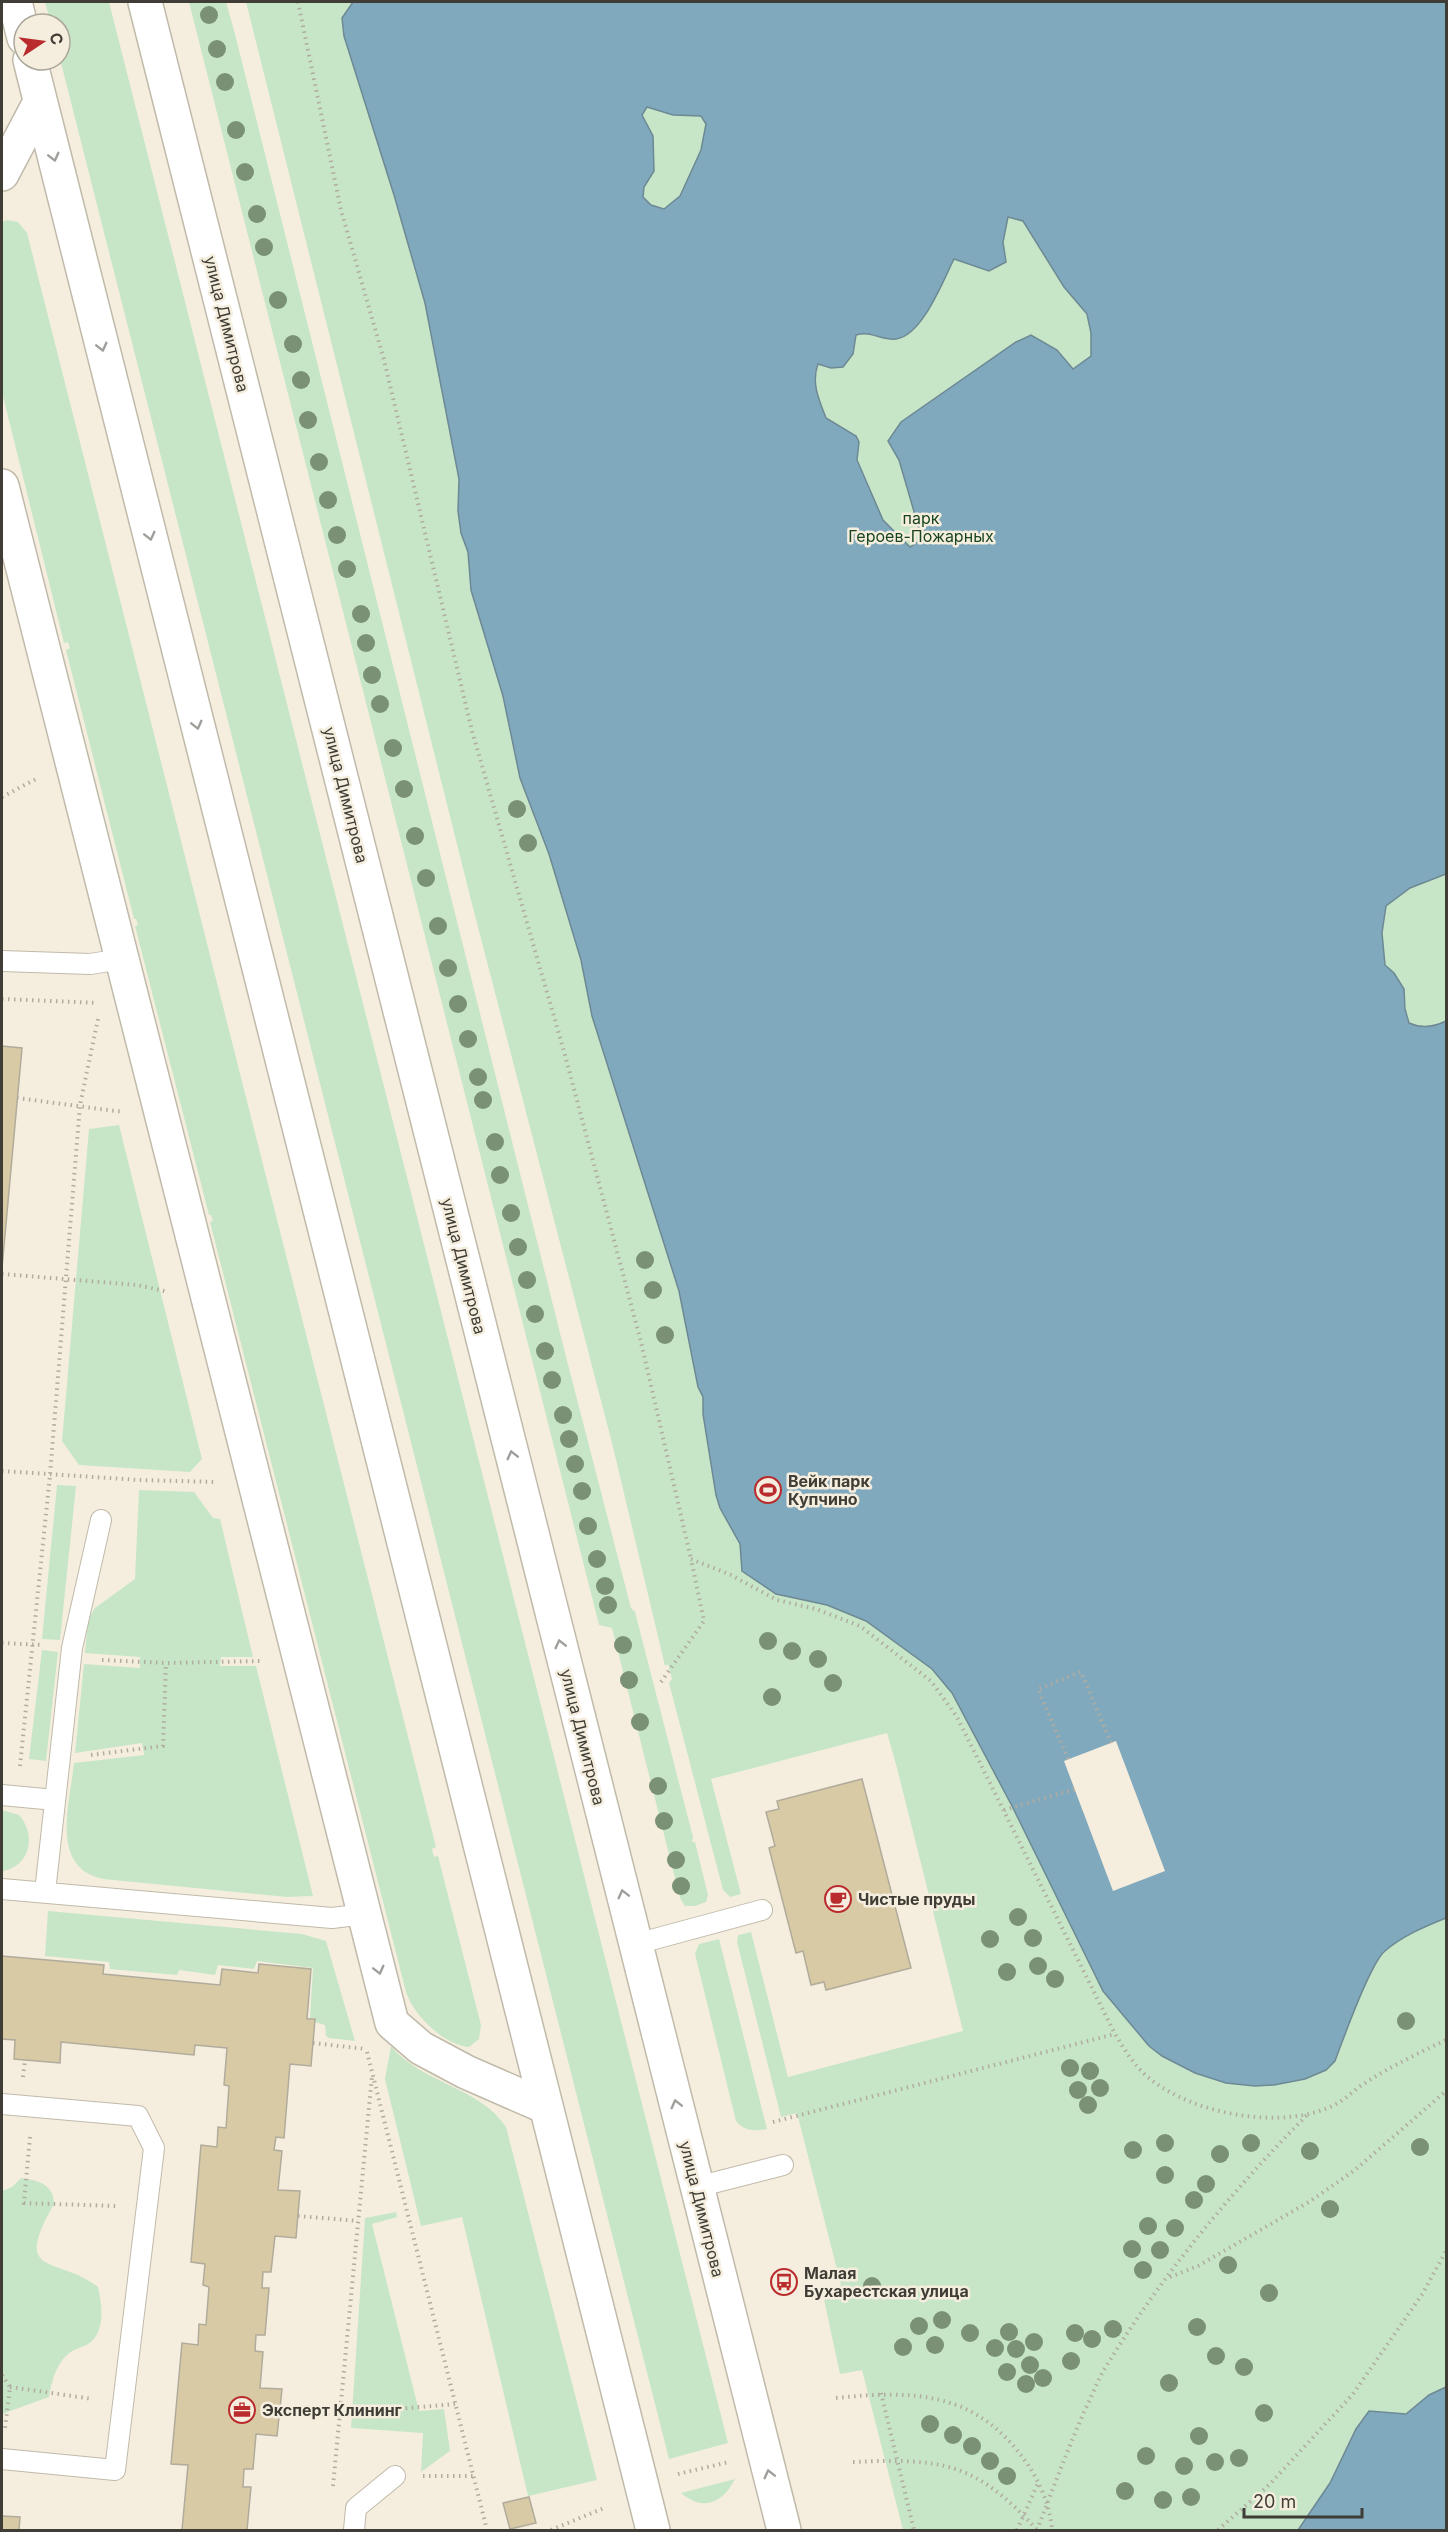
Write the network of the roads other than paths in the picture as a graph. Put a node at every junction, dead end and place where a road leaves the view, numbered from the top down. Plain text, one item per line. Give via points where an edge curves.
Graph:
1 (145, 2) edge
2 (33, 72) edge
3 (40, 102) junction
4 (2, 174) edge
5 (2, 486) edge
6 (122, 959) junction
7 (2, 961) edge
8 (101, 1520) dead end
9 (9, 1796) edge
10 (55, 1800) junction
11 (2, 1889) edge
12 (45, 1892) junction
13 (762, 1910) dead end
14 (364, 1914) junction
15 (636, 1944) junction
16 (2, 2104) edge
17 (546, 2107) junction
18 (783, 2165) dead end
19 (697, 2187) junction
20 (2, 2459) edge
21 (395, 2476) dead end
22 (354, 2530) edge
23 (653, 2530) edge
24 (784, 2530) edge

15 -> 1 street, улица Димитрова
2 - 3 street
3 - 4 street
3 -> 17 street
5 - 6 street
6 - 7 lane via 90,964
6 - 14 street
8 - 10 lane via 71,1654
9 - 10 lane
10 - 12 lane
11 - 12 lane
12 - 14 lane via 332,1918
13 - 15 lane
14 -> 17 street via 392,2023 421,2048
19 -> 15 street, улица Димитрова
16 - 20 lane via 138,2116 154,2148 115,2470
17 - 23 street
18 - 19 lane
24 -> 19 street, улица Димитрова
21 - 22 lane via 356,2508

